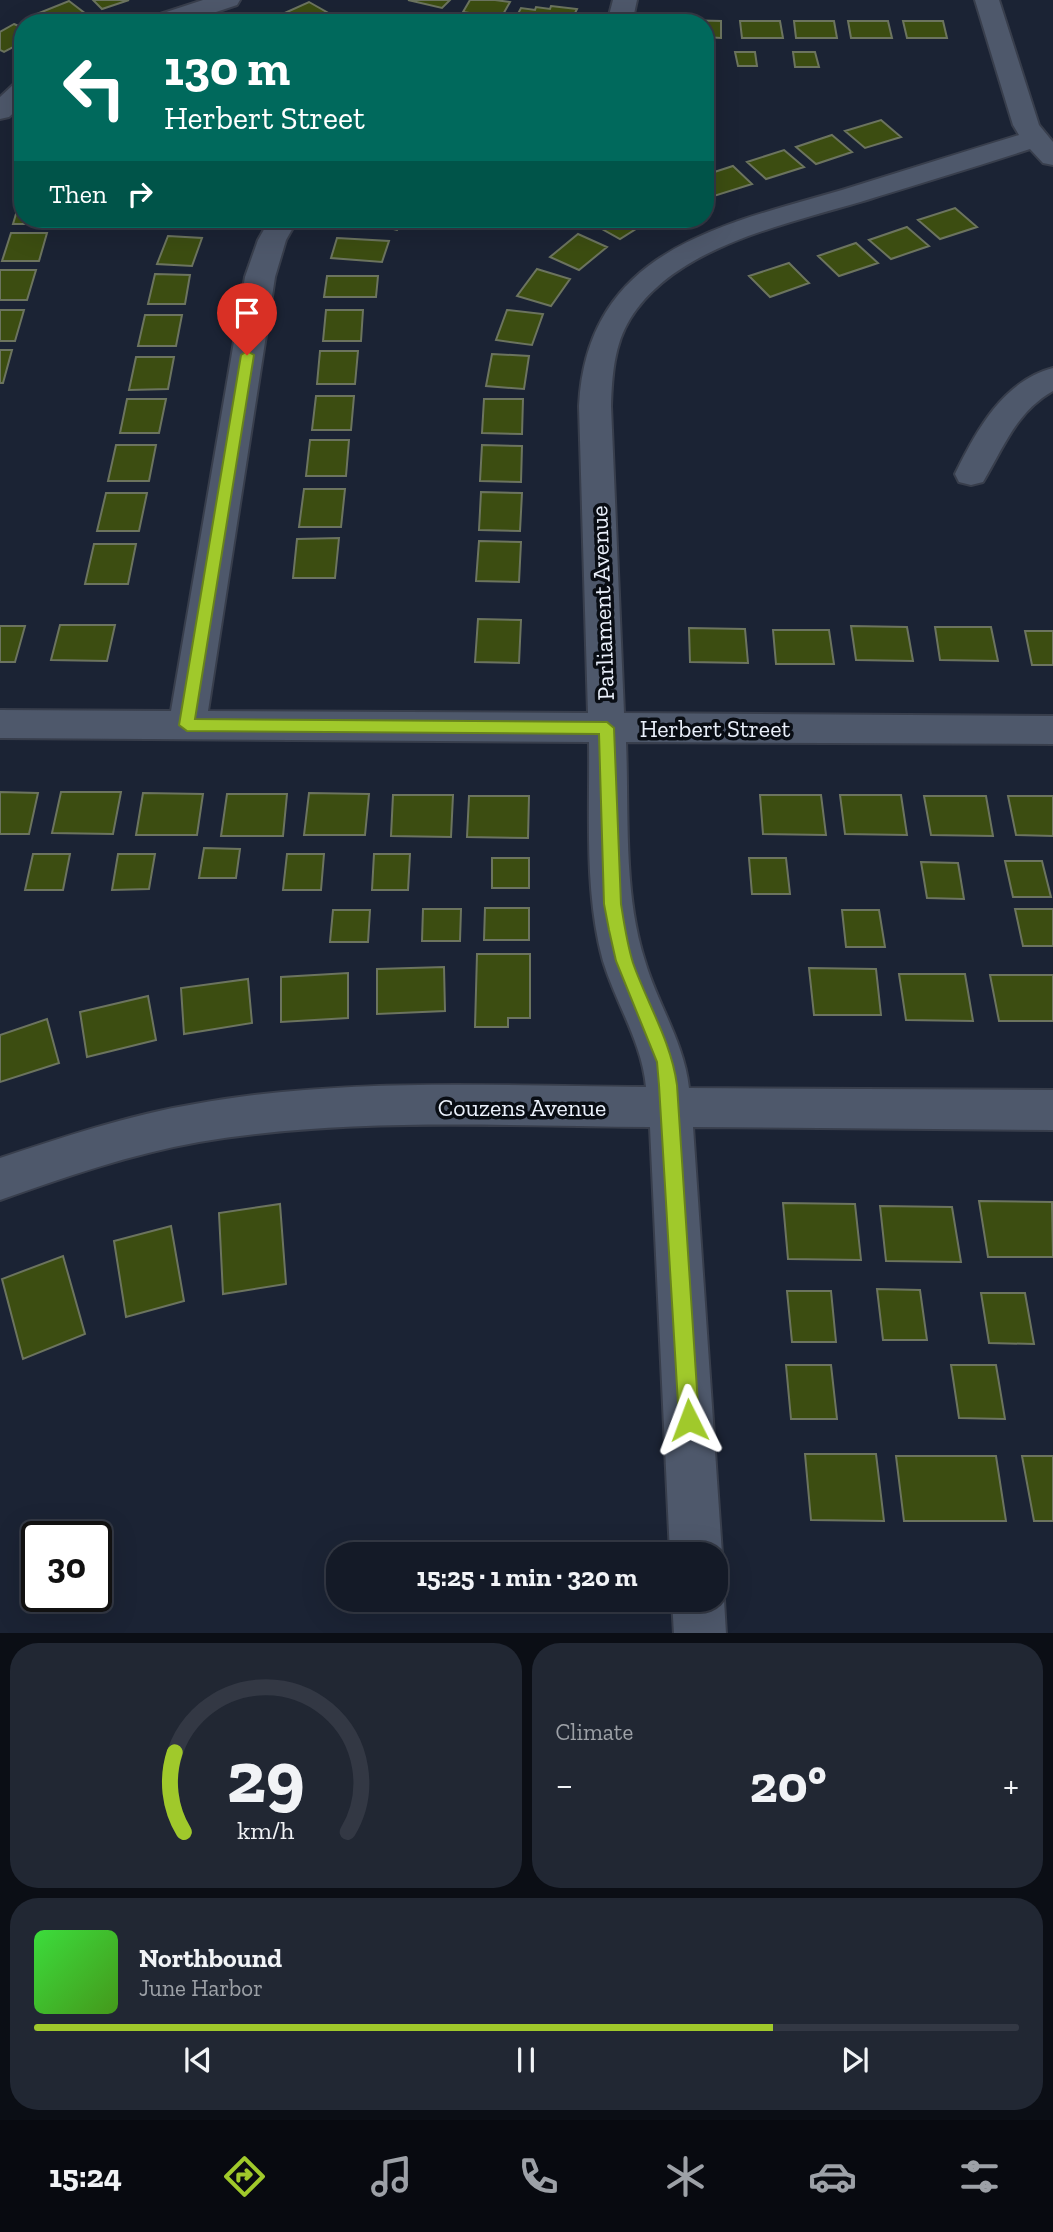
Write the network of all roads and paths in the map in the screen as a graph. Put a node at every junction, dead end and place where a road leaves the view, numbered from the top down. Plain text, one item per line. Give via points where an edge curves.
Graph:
1 (228, 0) edge
2 (987, 0) edge
3 (185, 14) edge
4 (14, 98) edge
5 (0, 111) edge
6 (1044, 148) edge
7 (279, 228) edge
8 (1053, 378) edge
9 (971, 474) dead end
10 (0, 724) edge
11 (187, 725) junction
12 (607, 728) junction
13 (1053, 730) edge
14 (671, 1107) junction
15 (1053, 1110) edge
16 (0, 1179) edge
17 (695, 1542) edge
18 (699, 1612) edge
19 (700, 1633) edge

1 - 3 street
2 - 6 street via 1026,125
4 - 5 street
6 - 12 street, Parliament Avenue via 727,236 674,262 636,291 621,309 608,328 600,353 596,397
7 - 11 street via 260,278
8 - 9 street via 1002,415
10 - 11 street, Herbert Street
11 - 12 street, Herbert Street
12 - 13 street, Herbert Street
12 - 14 street, Parliament Avenue via 615,917 624,961 665,1062
14 - 15 street, Couzens Avenue
14 - 16 street, Couzens Avenue via 356,1105 265,1113 90,1147
14 - 17 street, Parliament Avenue
18 - 19 street

